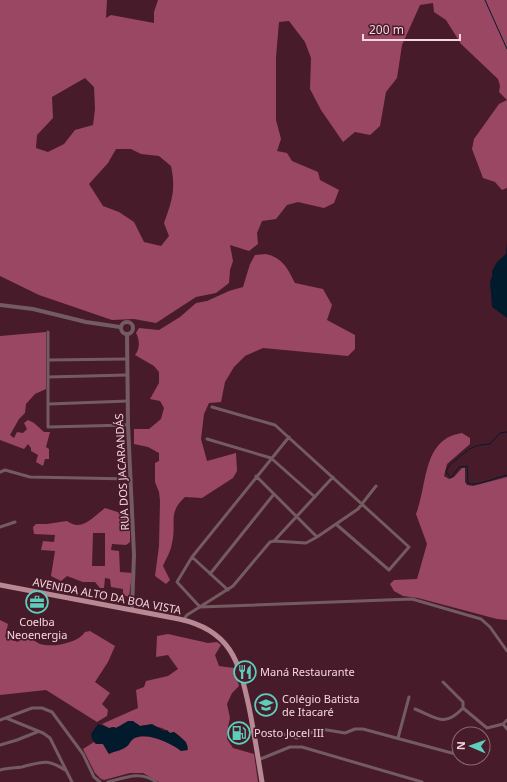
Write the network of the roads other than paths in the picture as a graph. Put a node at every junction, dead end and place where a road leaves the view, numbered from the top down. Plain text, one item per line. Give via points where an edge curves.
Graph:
1 (0, 305) edge
2 (120, 327) junction
3 (48, 332) dead end
4 (126, 334) junction
5 (127, 359) junction
6 (48, 360) junction
7 (127, 375) junction
8 (48, 377) junction
9 (128, 401) junction
10 (48, 404) junction
11 (212, 407) dead end
12 (128, 425) junction
13 (288, 437) junction
14 (207, 439) dead end
15 (271, 458) junction
16 (0, 468) edge
17 (5, 470) junction
18 (0, 472) edge
19 (256, 476) junction
20 (333, 477) junction
21 (131, 479) junction
22 (376, 486) dead end
23 (274, 494) junction
24 (315, 497) junction
25 (362, 503) junction
26 (296, 517) junction
27 (15, 522) dead end
28 (337, 525) junction
29 (0, 527) edge
30 (317, 537) junction
31 (274, 541) junction
32 (192, 557) junction
33 (210, 574) junction
34 (0, 585) edge
35 (228, 590) junction
36 (200, 607) junction
37 (132, 609) junction
38 (183, 620) junction
39 (507, 651) edge
40 (443, 682) dead end
41 (409, 697) dead end
42 (463, 708) junction
43 (415, 709) dead end
44 (5, 718) junction
45 (0, 720) edge
46 (507, 720) edge
47 (503, 724) junction
48 (507, 729) edge
49 (37, 732) junction
50 (254, 732) junction
51 (398, 738) junction
52 (0, 745) edge
53 (451, 753) edge
54 (258, 760) junction
55 (0, 770) edge
56 (65, 770) junction
57 (72, 782) edge
58 (100, 782) edge
59 (108, 782) edge
60 (156, 782) edge
61 (262, 782) edge
62 (422, 782) edge

1 - 2 street via 33,309
2 - 4 street
2 - 4 street via 124,322 131,324 132,331
3 - 6 street
4 - 5 street, RUA DOS JACARANDÁS
5 - 6 street
5 - 7 street, RUA DOS JACARANDÁS
6 - 8 street
7 - 8 street
7 - 9 street, RUA DOS JACARANDÁS
8 - 10 street
9 - 10 street
9 - 12 street, RUA DOS JACARANDÁS
10 - 12 street via 48,427
11 - 13 street via 275,425
12 - 21 street, RUA DOS JACARANDÁS
13 - 15 street
13 - 20 street
14 - 15 street
15 - 19 street
15 - 24 street
16 - 17 street
17 - 18 street
17 - 21 street via 30,477
19 - 23 street
19 - 32 street
20 - 24 street
20 - 25 street
21 - 37 street, RUA DOS JACARANDÁS via 134,555
22 - 25 street
23 - 26 street
23 - 33 street
24 - 26 street
25 - 28 street
25 - 28 street via 409,547 389,570
26 - 30 street
26 - 31 street
27 - 29 street
28 - 30 street
30 - 31 street via 306,543
31 - 35 street via 270,542
32 - 33 street
32 - 36 street via 177,582
33 - 35 street
34 - 37 main road, AVENIDA ALTO DA BOA VISTA
35 - 36 street
36 - 38 street
36 - 39 street via 412,599 481,619
37 - 38 main road, AVENIDA ALTO DA BOA VISTA
38 - 50 main road, AVENIDA ALTO DA BOA VISTA via 201,625 216,634 231,650 242,674
40 - 42 street via 462,702
41 - 51 street
42 - 43 street via 453,718 445,721
42 - 47 street via 487,728
44 - 45 street
44 - 49 street
44 - 58 street via 32,708 52,712 83,754 94,777
46 - 47 street
47 - 48 street
49 - 52 street
49 - 56 street via 50,738
50 - 51 street via 279,732 297,738 320,730 345,733 359,728
50 - 54 main road, AVENIDA ALTO DA BOA VISTA
51 - 53 street
54 - 61 main road, AVENIDA ALTO DA BOA VISTA
54 - 62 street via 290,747 302,747
55 - 56 street via 42,761
56 - 57 street
59 - 60 street via 127,776 138,776

